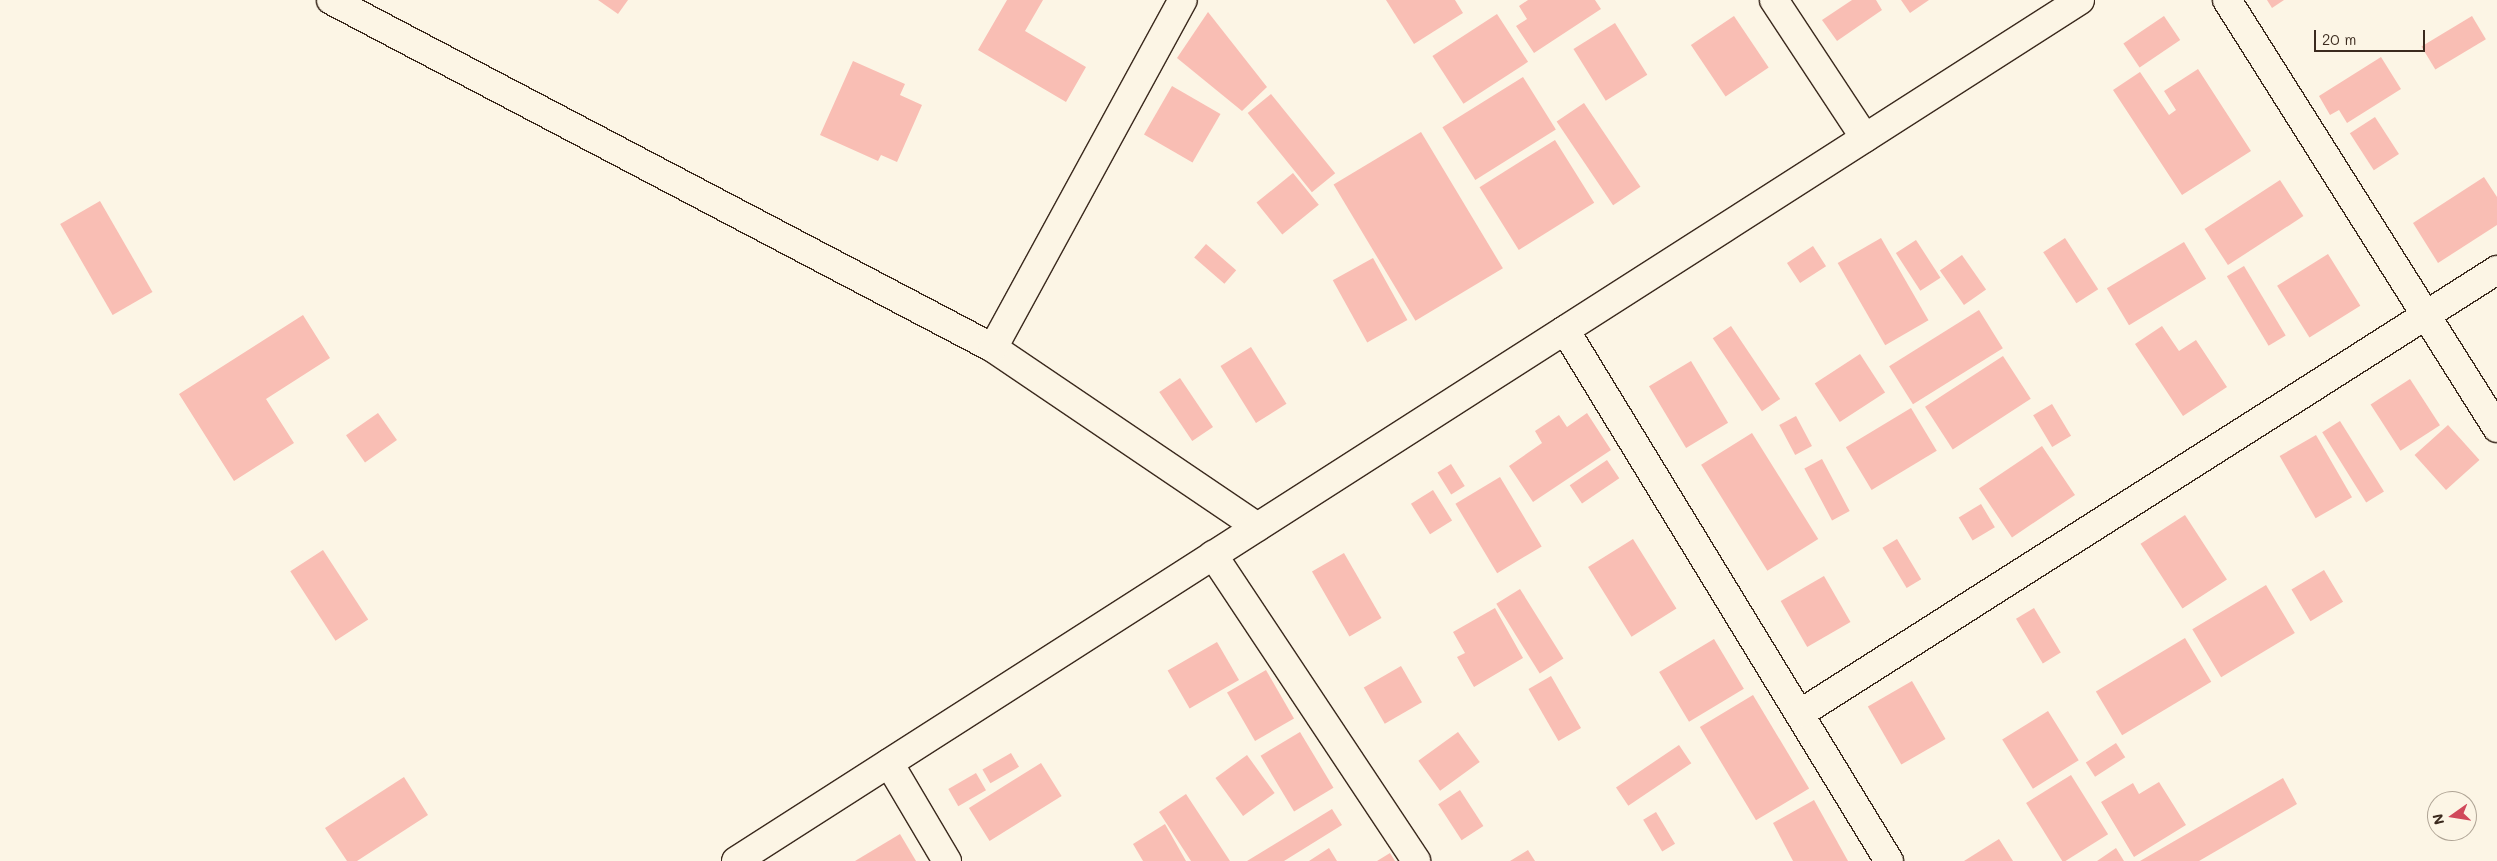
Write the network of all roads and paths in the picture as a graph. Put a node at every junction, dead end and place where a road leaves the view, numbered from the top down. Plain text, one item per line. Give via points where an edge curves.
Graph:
1 (331, 0) edge
2 (1183, 0) edge
3 (1774, 0) edge
4 (2080, 0) edge
5 (2227, 0) edge
6 (1865, 138) junction
7 (2497, 270) edge
8 (2427, 314) junction
9 (1565, 330) junction
10 (993, 348) junction
11 (2497, 428) edge
12 (1257, 527) junction
13 (1214, 555) junction
14 (1801, 713) junction
15 (889, 763) junction
16 (736, 861) edge
17 (947, 861) edge
18 (1416, 861) edge
19 (1889, 861) edge

1 - 10 street
2 - 10 street
3 - 6 street
4 - 6 street
5 - 8 street
6 - 9 street
7 - 8 street
8 - 11 street
8 - 14 street
9 - 12 street
9 - 14 street
10 - 12 street
12 - 13 street
13 - 15 street
13 - 18 street
14 - 19 street
15 - 16 street
15 - 17 street

